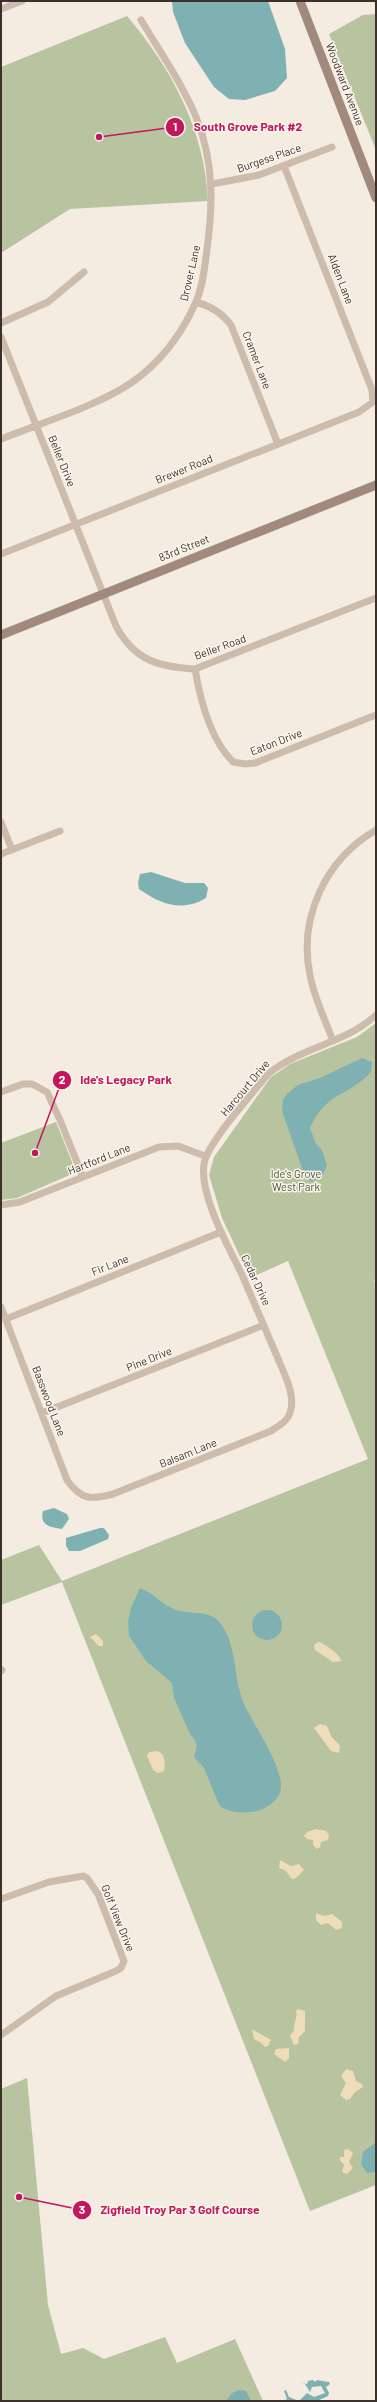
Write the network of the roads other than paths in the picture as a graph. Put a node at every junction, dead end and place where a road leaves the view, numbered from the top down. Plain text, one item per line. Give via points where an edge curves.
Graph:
1 (22, 1) edge
2 (300, 1) edge
3 (1, 9) edge
4 (141, 20) dead end
5 (332, 147) dead end
6 (284, 166) junction
7 (212, 184) junction
8 (376, 198) edge
9 (84, 272) dead end
10 (196, 302) junction
11 (1, 323) edge
12 (1, 337) edge
13 (373, 402) joint
14 (36, 425) junction
15 (1, 439) edge
16 (278, 444) junction
17 (376, 485) edge
18 (75, 524) junction
19 (1, 554) edge
20 (103, 593) junction
21 (376, 598) edge
22 (1, 635) edge
23 (195, 669) junction
24 (376, 715) edge
25 (1, 822) edge
26 (376, 830) edge
27 (60, 831) dead end
28 (12, 850) junction
29 (1, 854) edge
30 (376, 1015) edge
31 (333, 1041) junction
32 (1, 1092) edge
33 (205, 1156) junction
34 (83, 1177) junction
35 (1, 1205) edge
36 (221, 1232) junction
37 (1, 1307) edge
38 (6, 1318) junction
39 (264, 1326) junction
40 (291, 1413) joint
41 (42, 1414) junction
42 (86, 1497) joint
43 (1, 1899) edge
44 (1, 2035) edge

1 - 3 street
2 - 8 main road, Woodward Avenue
4 - 7 street, Drover Lane via 196,118 208,158
5 - 6 street, Burgess Place
6 - 7 street, Burgess Place via 247,179
6 - 13 street, Alden Lane via 372,390
7 - 10 street, Drover Lane via 209,238
9 - 11 street via 48,302
10 - 14 street, Drover Lane via 167,350 137,379 109,396
10 - 16 street, Cramer Lane via 209,306 223,315 231,325
12 - 14 street, Beller Drive
13 - 16 street, Brewer Road via 359,412
14 - 15 street, Drover Lane
14 - 18 street, Beller Drive
16 - 18 street, Brewer Road
17 - 20 main road, 83rd Street
18 - 19 street, Brewer Road
18 - 20 street, Beller Drive
20 - 22 main road, 83rd Street
20 - 23 street, Beller Road via 120,634 135,652 155,664
21 - 23 street, Beller Road
23 - 24 street, Eaton Drive via 201,697 220,747 233,762 255,763
25 - 28 street
26 - 31 street via 338,861 319,891 311,915 307,947 310,975
27 - 28 street
28 - 29 street
30 - 31 street, Harcourt Drive via 358,1029
31 - 33 street, Harcourt Drive via 285,1061 268,1074
32 - 34 street via 23,1084 32,1084 47,1092
33 - 34 street, Hartford Lane via 178,1146 167,1145
33 - 36 street, Cedar Drive via 204,1183
34 - 35 street, Hartford Lane via 20,1202
36 - 38 street, Fir Lane
36 - 39 street, Cedar Drive
37 - 38 street, Basswood Lane
38 - 41 street, Basswood Lane
39 - 40 street, Cedar Drive via 289,1386 292,1399
39 - 41 street, Pine Drive
40 - 42 street, Balsam Lane via 286,1421 271,1431 114,1494 100,1498
41 - 42 street, Basswood Lane via 67,1480 75,1492
43 - 44 street, Golf View Drive via 49,1882 82,1876 88,1878 98,1894 124,1961 121,1968 116,1971 56,1996

